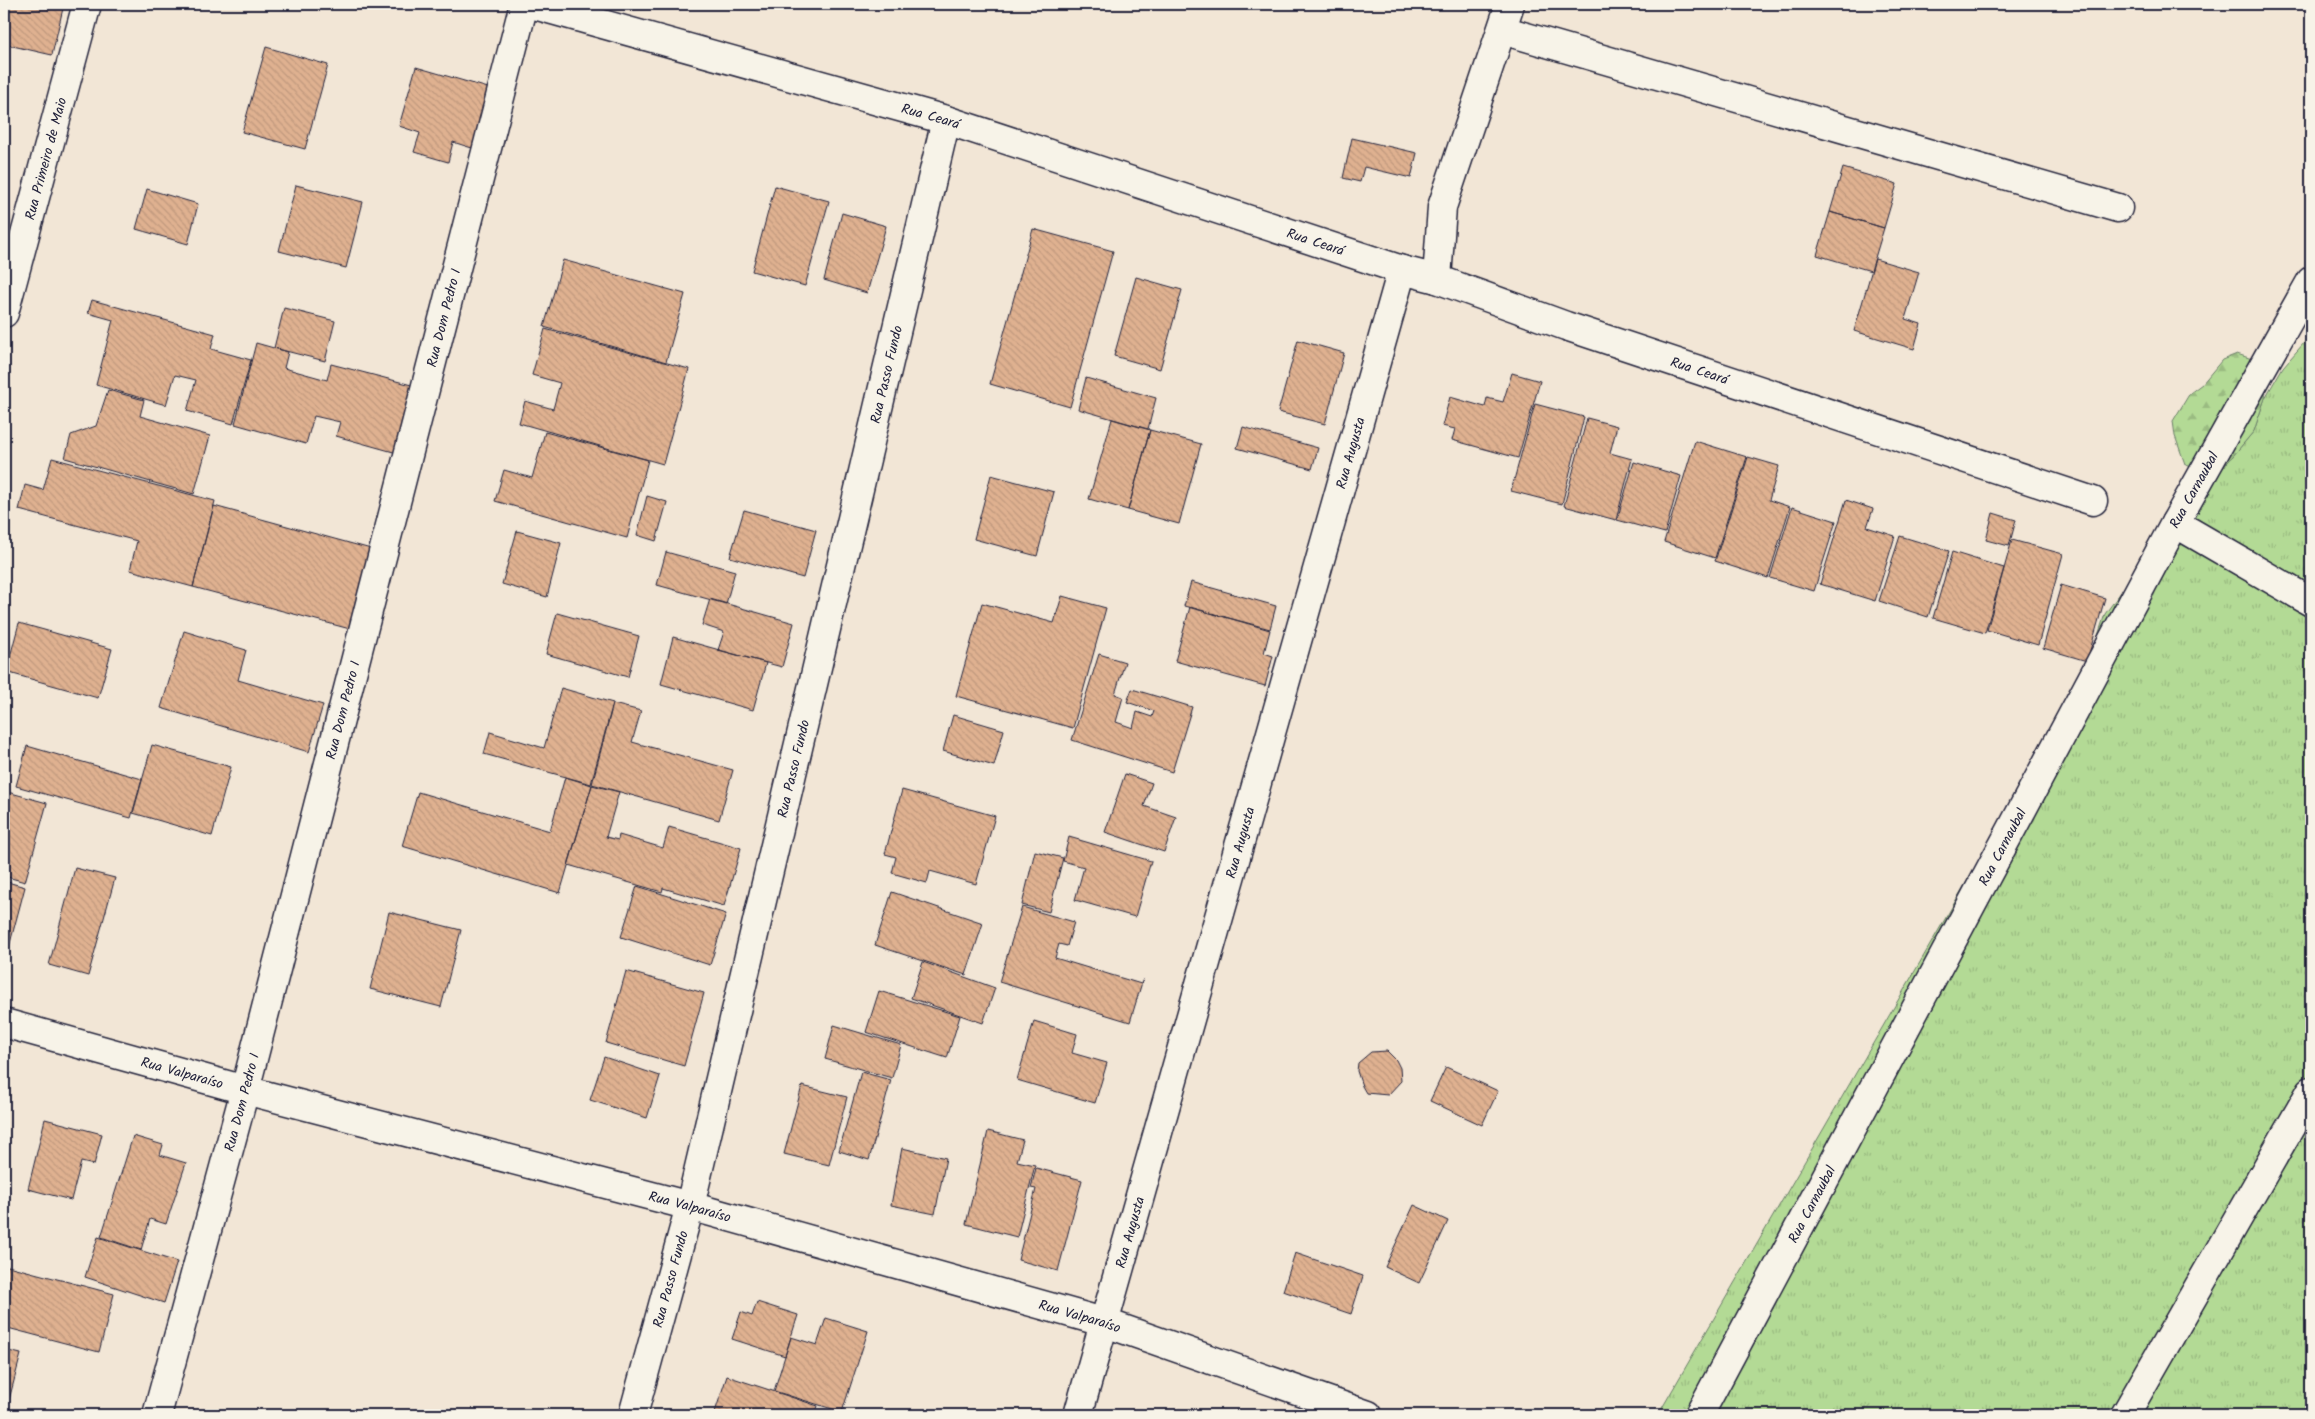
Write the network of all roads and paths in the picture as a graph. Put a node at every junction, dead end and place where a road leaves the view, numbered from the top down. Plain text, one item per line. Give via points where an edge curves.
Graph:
1 (87, 4) edge
2 (524, 4) edge
3 (532, 4) edge
4 (1510, 4) edge
5 (1502, 30) junction
6 (946, 120) junction
7 (2118, 208) dead end
8 (1402, 270) junction
9 (1437, 279) junction
10 (2311, 281) edge
11 (4, 314) edge
12 (2092, 502) dead end
13 (2175, 523) junction
14 (2311, 602) edge
15 (4, 1023) edge
16 (245, 1090) junction
17 (2311, 1091) edge
18 (690, 1206) junction
19 (1103, 1322) junction
20 (157, 1415) edge
21 (633, 1415) edge
22 (1078, 1415) edge
23 (1368, 1415) edge
24 (1699, 1415) edge
25 (2124, 1415) edge

1 - 11 street, Rua Primeiro de Maio
2 - 16 street, Rua Dom Pedro I
3 - 6 street, Rua Ceará
4 - 5 street
5 - 7 street
5 - 9 street via 1442,207
6 - 8 street, Rua Ceará
6 - 18 street, Rua Passo Fundo
8 - 9 street, Rua Ceará
8 - 19 street, Rua Augusta
9 - 12 street, Rua Ceará via 1566,326
10 - 13 street, Rua Carnaubal
13 - 14 street
13 - 24 street, Rua Carnaubal
15 - 16 street, Rua Valparaíso
16 - 18 street, Rua Valparaíso
16 - 20 street, Rua Dom Pedro I
17 - 25 street
18 - 19 street, Rua Valparaíso
18 - 21 street, Rua Passo Fundo
19 - 22 street, Rua Augusta
19 - 23 street, Rua Valparaíso

